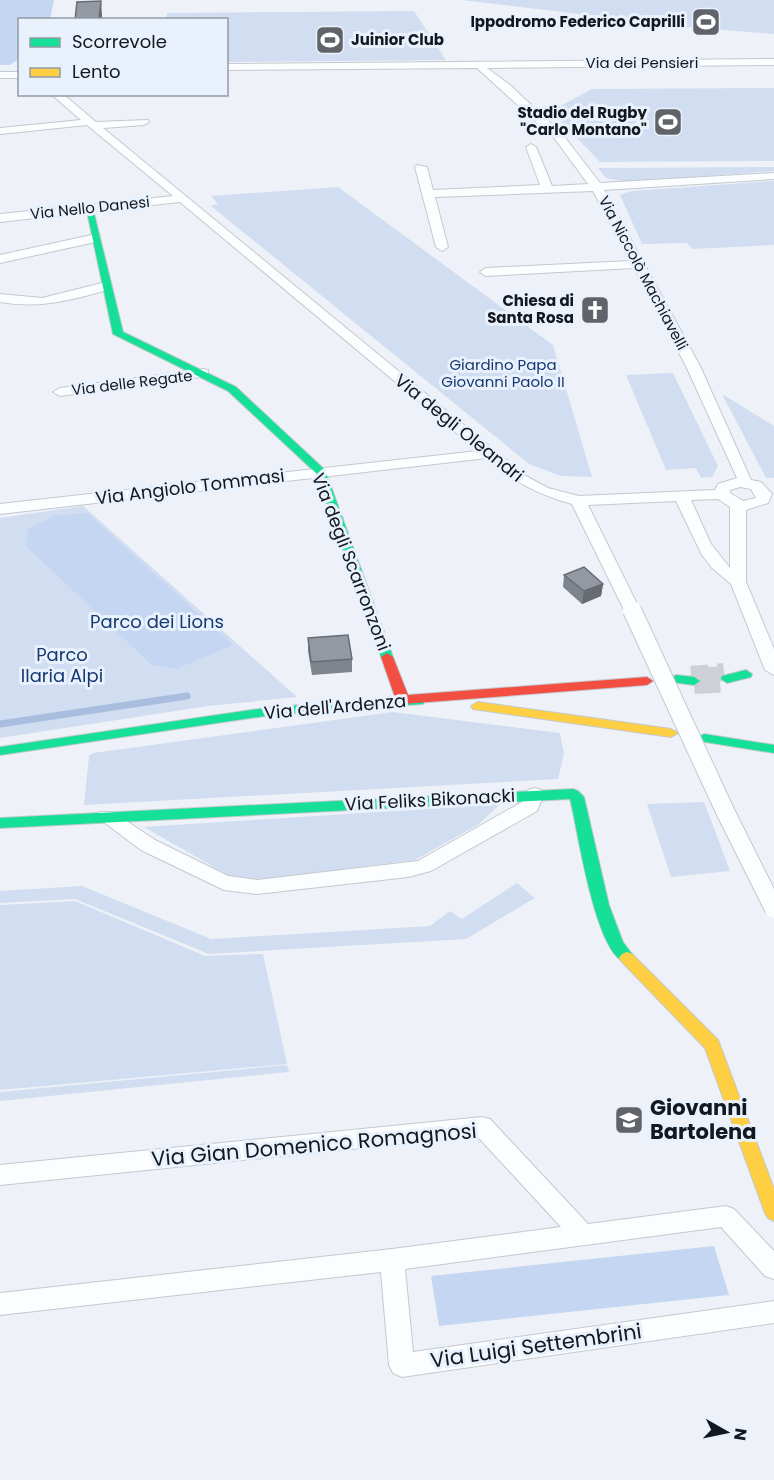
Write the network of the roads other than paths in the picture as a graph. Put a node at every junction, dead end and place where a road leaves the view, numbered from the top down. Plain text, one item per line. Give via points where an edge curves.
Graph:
1 (774, 62) edge
2 (228, 67) edge
3 (482, 67) junction
4 (510, 67) junction
5 (774, 68) edge
6 (0, 69) edge
7 (18, 69) edge
8 (228, 73) edge
9 (0, 75) edge
10 (18, 75) edge
11 (506, 87) junction
12 (58, 96) edge
13 (144, 122) dead end
14 (91, 124) junction
15 (0, 131) edge
16 (531, 147) dead end
17 (421, 167) dead end
18 (774, 176) edge
19 (547, 188) junction
20 (598, 189) junction
21 (428, 194) junction
22 (180, 199) junction
23 (89, 209) junction
24 (0, 218) edge
25 (96, 238) junction
26 (442, 247) dead end
27 (0, 260) edge
28 (638, 264) junction
29 (486, 272) dead end
30 (106, 286) junction
31 (0, 298) edge
32 (203, 373) junction
33 (60, 392) dead end
34 (488, 454) junction
35 (321, 472) junction
36 (743, 482) junction
37 (769, 491) edge
38 (722, 494) junction
39 (681, 495) junction
40 (579, 501) junction
41 (738, 504) junction
42 (0, 509) edge
43 (738, 582) junction
44 (774, 672) edge
45 (725, 676) tunnel mouth
46 (647, 681) dead end
47 (403, 700) junction
48 (671, 733) dead end
49 (704, 738) dead end
50 (774, 749) edge
51 (0, 751) edge
52 (535, 794) junction
53 (106, 817) junction
54 (0, 823) edge
55 (774, 909) edge
56 (0, 1175) edge
57 (774, 1213) edge
58 (582, 1234) junction
59 (392, 1260) junction
60 (774, 1268) edge
61 (0, 1304) edge
62 (774, 1312) edge

1 - 4 street, Via dei Pensieri
2 - 3 street, Via dei Pensieri
3 - 4 street, Via dei Pensieri
3 - 8 street, Via dei Pensieri
3 - 11 street, Via Niccolò Machiavelli
4 - 5 street, Via dei Pensieri
4 - 11 street
6 - 7 street
9 - 10 street
11 - 20 street, Via Niccolò Machiavelli via 559,137
12 - 14 street, Via degli Oleandri
13 - 14 street
14 - 15 street
14 - 22 street, Via degli Oleandri
16 - 19 street
17 - 21 street
18 - 20 street
19 - 20 street
19 - 21 street
20 - 28 street, Via Niccolò Machiavelli
21 - 26 street
22 - 23 street, Via Nello Danesi
22 - 34 street, Via degli Oleandri
23 - 24 street, Via Nello Danesi
23 - 25 street, Via degli Scarronzoni
25 - 27 street
25 - 30 street, Via degli Scarronzoni
28 - 29 street
28 - 36 street, Via Niccolò Machiavelli via 693,366 745,477
30 - 31 street via 49,303
30 - 32 street, Via degli Scarronzoni via 118,334
32 - 33 street, Via delle Regate
32 - 35 street, Via degli Scarronzoni via 239,395
34 - 35 street, Via Angiolo Tommasi
34 - 40 street, Via degli Oleandri via 537,488
35 - 42 street, Via Angiolo Tommasi
35 - 47 street, Via degli Scarronzoni
36 - 37 street
36 - 38 street via 728,484
37 - 41 street via 758,503
38 - 39 street
38 - 41 street
39 - 40 street
39 - 43 street via 711,558
40 - 55 street, bridge
41 - 43 street
43 - 44 street
44 - 45 street
46 - 47 street
47 - 48 street, Via dell'Ardenza via 497,708
47 - 51 street, Via dell'Ardenza via 272,711
49 - 50 street
52 - 53 street, Via Feliks Bikonacki
52 - 53 street, Via Feliks Bikonacki via 530,806 424,866 257,887 224,883 148,845
52 - 57 street via 568,793 577,797 609,934 623,954 712,1045
53 - 54 street, Via Feliks Bikonacki
56 - 58 street, Via Gian Domenico Romagnosi via 482,1126
58 - 59 street
58 - 60 street via 726,1216
59 - 61 street
59 - 62 street, Via Luigi Settembrini via 402,1365

